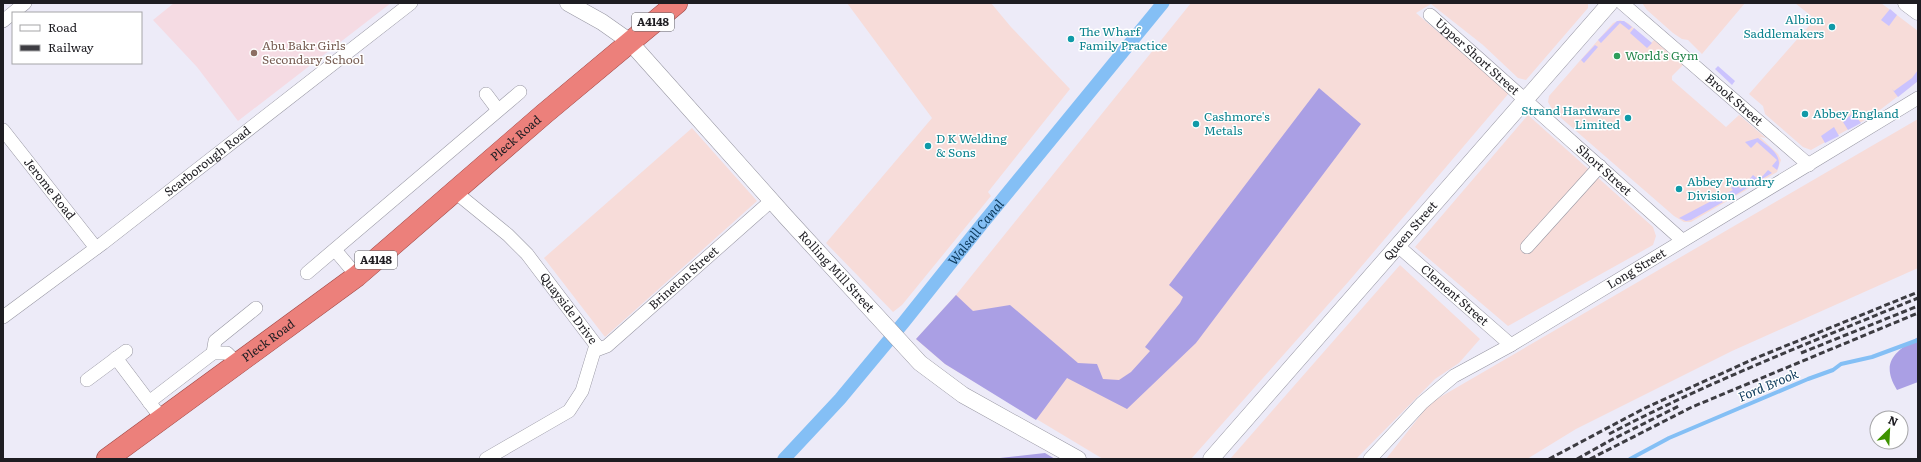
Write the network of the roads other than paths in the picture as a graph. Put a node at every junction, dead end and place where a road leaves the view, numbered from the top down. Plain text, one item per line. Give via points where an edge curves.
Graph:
1 (25, 3) edge
2 (411, 3) edge
3 (568, 3) edge
4 (677, 3) edge
5 (1610, 3) edge
6 (1622, 3) edge
7 (1906, 3) edge
8 (14, 12) edge
9 (1918, 12) edge
10 (12, 14) edge
11 (1430, 15) dead end
12 (3, 21) edge
13 (629, 41) junction
14 (520, 92) dead end
15 (486, 94) dead end
16 (1918, 98) edge
17 (1525, 100) junction
18 (498, 110) junction
19 (3, 130) edge
20 (1809, 165) junction
21 (1600, 166) junction
22 (454, 191) junction
23 (771, 201) junction
24 (1682, 240) junction
25 (1398, 246) junction
26 (1528, 247) dead end
27 (96, 248) junction
28 (335, 250) junction
29 (307, 273) dead end
30 (357, 276) junction
31 (256, 308) dead end
32 (3, 317) edge
33 (596, 344) junction
34 (1511, 345) junction
35 (213, 353) junction
36 (237, 363) junction
37 (86, 380) dead end
38 (149, 402) junction
39 (162, 419) junction
40 (107, 459) edge
41 (486, 459) edge
42 (1078, 459) edge
43 (1211, 459) edge
44 (1370, 459) edge

1 - 8 street
2 - 27 street, Scarborough Road
3 - 13 street, Rolling Mill Street
4 - 13 highway, Pleck Road / A4148
5 - 17 street, Queen Street
6 - 20 street, Brook Street
7 - 9 street
10 - 12 street
11 - 17 street, Upper Short Street
13 - 22 highway, Pleck Road / A4148
13 - 23 street, Rolling Mill Street
14 - 18 street
15 - 18 street
16 - 20 street, Long Street
17 - 21 street, Short Street
17 - 25 street, Queen Street
18 - 28 street
19 - 27 street, Jerome Road
20 - 24 street, Long Street
21 - 24 street, Short Street
21 - 26 street
22 - 30 highway, Pleck Road / A4148
22 - 33 street, Quayside Drive via 527,254
23 - 33 street, Brineton Street via 607,346 599,349
23 - 42 street, Rolling Mill Street via 878,319 933,374 963,395
24 - 34 street, Long Street
25 - 34 street, Clement Street
25 - 43 street, Queen Street
27 - 32 street, Scarborough Road
28 - 29 street
28 - 30 street
30 - 36 highway, Pleck Road / A4148
31 - 35 street via 215,341
33 - 41 street, Quayside Drive via 582,391 569,411
34 - 44 street, Long Street via 1454,376 1422,403
35 - 36 street, Pleck Road via 227,353
35 - 38 street
36 - 39 highway, Pleck Road / A4148
37 - 38 street via 121,355
38 - 39 street
39 - 40 highway, Pleck Road / A4148

